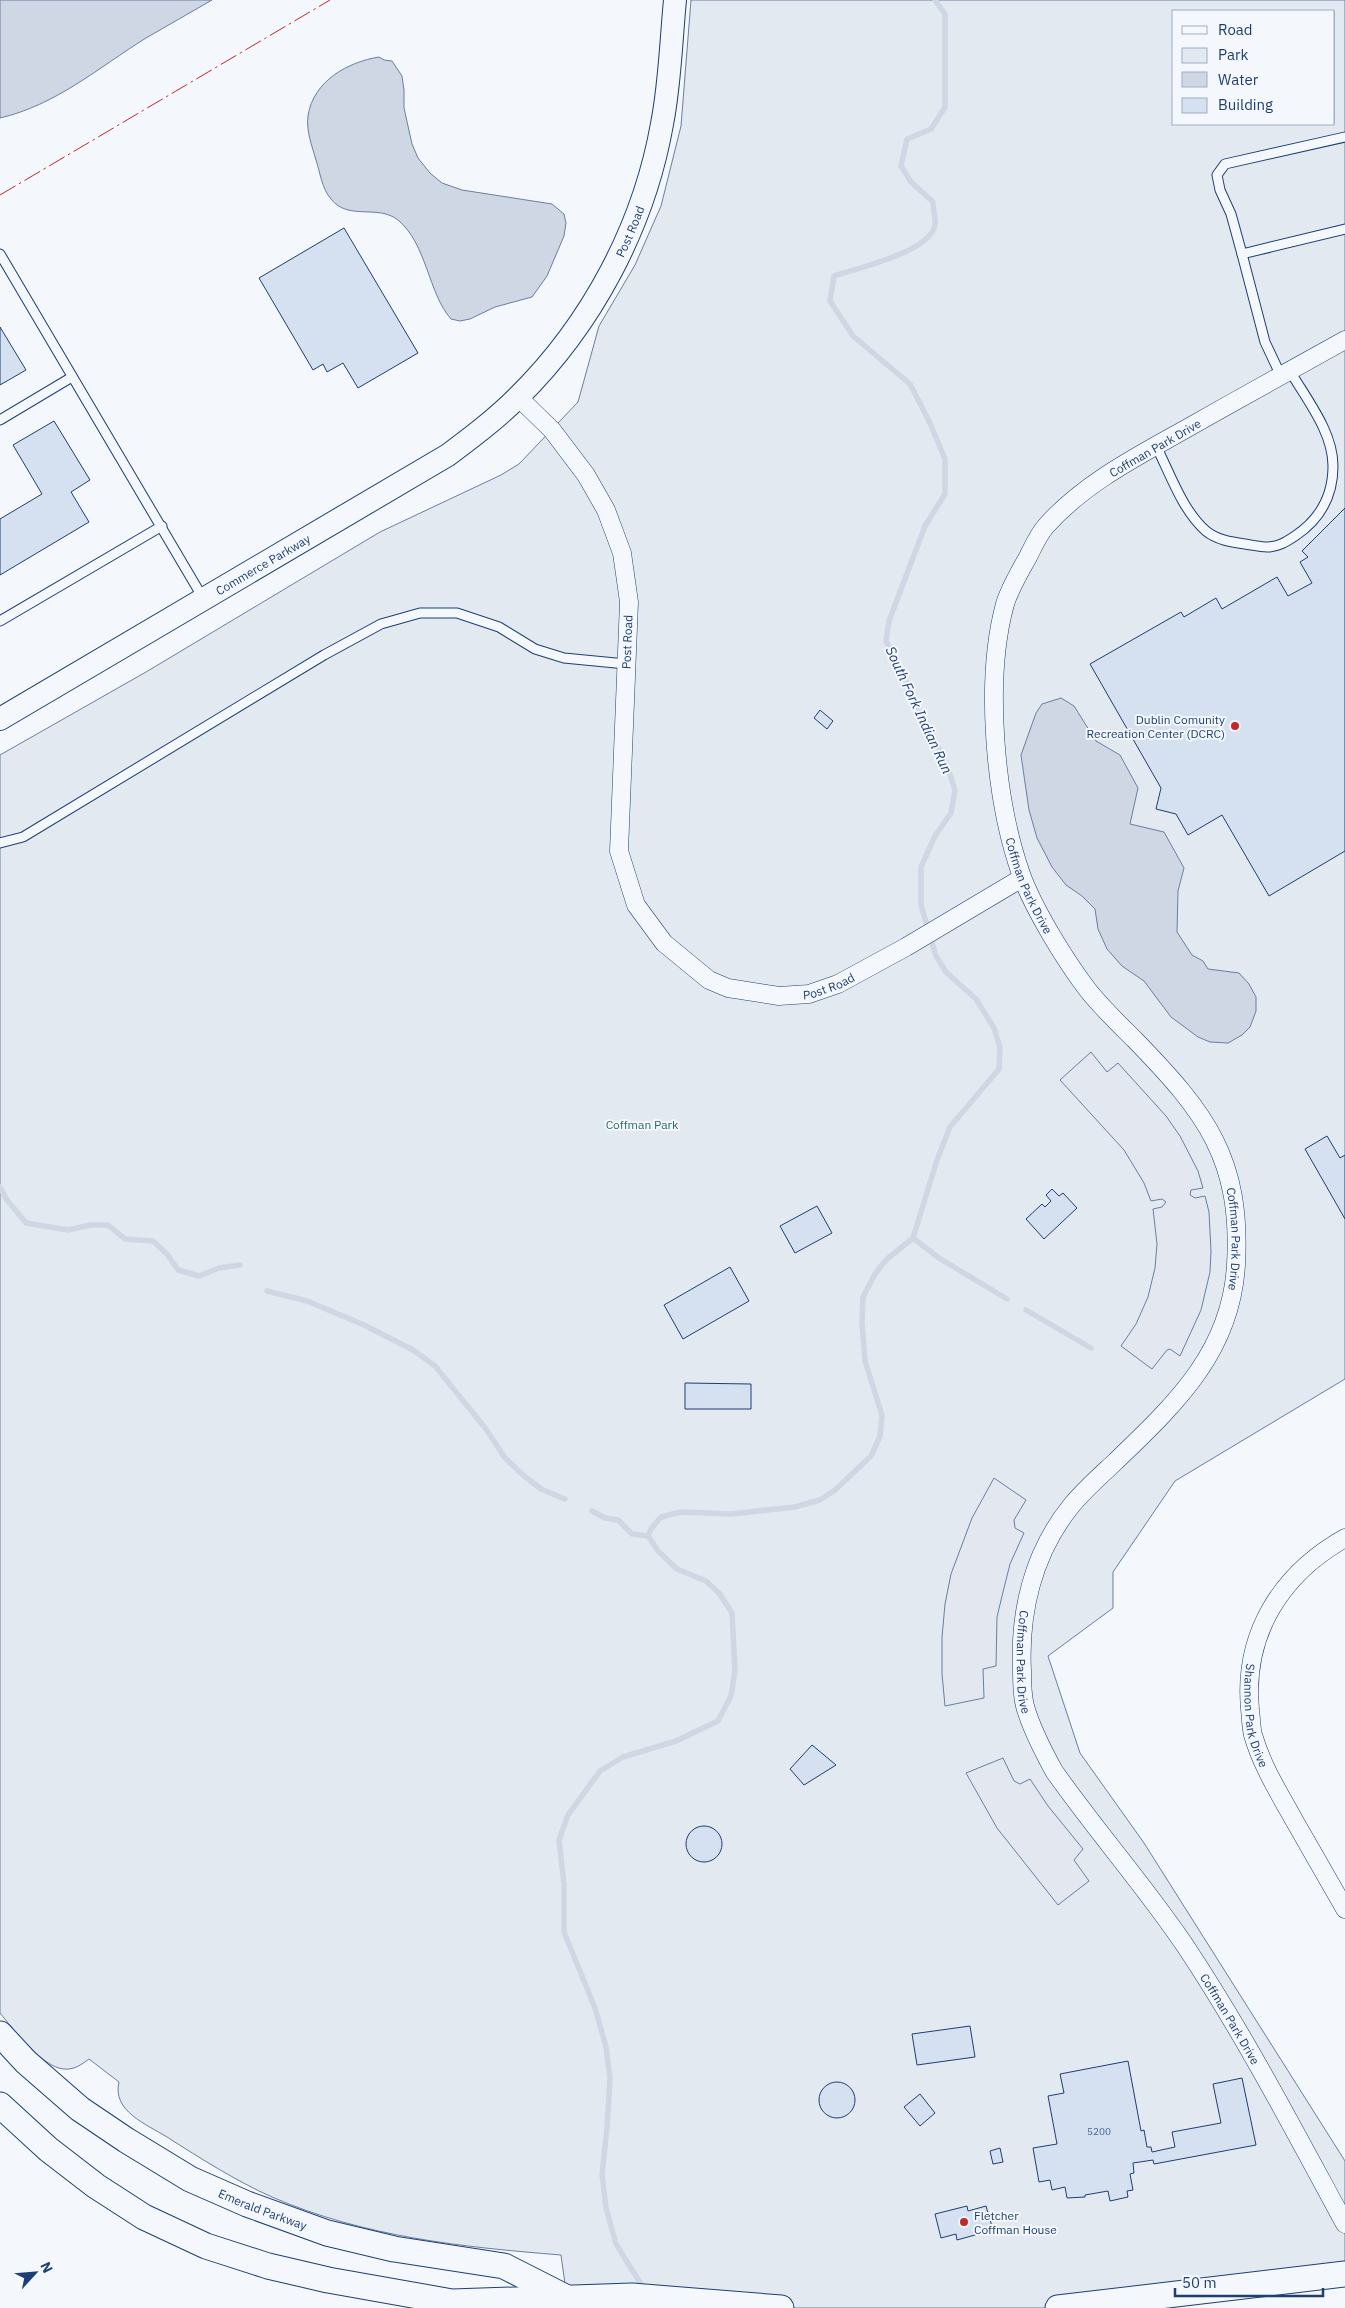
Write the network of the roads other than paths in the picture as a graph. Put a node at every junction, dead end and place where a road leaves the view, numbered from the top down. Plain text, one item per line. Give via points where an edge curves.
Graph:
1 (675, 0) edge
2 (1345, 137) edge
3 (1345, 228) edge
4 (0, 254) edge
5 (1242, 254) junction
6 (1345, 340) edge
7 (1285, 373) junction
8 (72, 377) junction
9 (518, 397) junction
10 (0, 420) edge
11 (1156, 446) junction
12 (162, 526) junction
13 (204, 598) junction
14 (0, 620) edge
15 (626, 664) junction
16 (0, 719) edge
17 (0, 843) edge
18 (1022, 878) junction
19 (1345, 1538) edge
20 (1345, 1909) edge
21 (0, 2034) edge
22 (0, 2105) edge
23 (1345, 2224) edge
24 (1345, 2274) edge
25 (1159, 2302) edge
26 (568, 2303) edge
27 (781, 2308) edge
28 (1058, 2308) edge

1 - 9 street, Post Road via 663,123 650,176 632,228 609,276 576,328
2 - 5 lane via 1225,164 1217,175
3 - 5 lane
4 - 8 lane
5 - 7 lane via 1265,342
6 - 7 street, Coffman Park Drive
7 - 11 street, Coffman Park Drive
7 - 11 lane via 1331,445 1333,467 1331,487 1322,510 1310,526 1280,545 1267,547 1234,543 1216,538 1205,530 1181,496
8 - 10 lane
8 - 12 lane
9 - 13 street, Commerce Parkway via 448,455
9 - 15 street, Post Road via 563,444 606,510 622,553 629,602
11 - 18 street, Coffman Park Drive via 1121,465 1080,495 1043,529 1006,601 997,647 994,695 998,786
12 - 13 lane
12 - 14 lane
13 - 16 street, Commerce Parkway
15 - 17 lane via 564,658 535,649 499,626 458,614 412,615 381,624 324,655 23,837
15 - 18 street, Post Road via 619,851 636,905 664,943 709,980 728,988 779,996 809,994 838,984 906,947
18 - 23 street, Coffman Park Drive via 1054,939 1087,990 1180,1087 1206,1123 1226,1164 1235,1204 1236,1262 1234,1284 1223,1322 1201,1369 1180,1397 1071,1506 1054,1530 1039,1561 1030,1584 1022,1626 1025,1708 1054,1771 1154,1901 1221,2002
19 - 20 street, Shannon Park Drive via 1302,1568 1283,1589 1265,1619 1251,1658 1248,1690 1252,1733 1260,1756
21 - 26 main road, Emerald Parkway via 26,2062 80,2109 190,2179 327,2232 394,2249 504,2266
22 - 26 main road, Emerald Parkway via 48,2149 96,2186 144,2217 206,2246 268,2266 328,2280 452,2302
24 - 25 main road
25 - 28 main road
26 - 27 main road, Emerald Parkway via 632,2296

